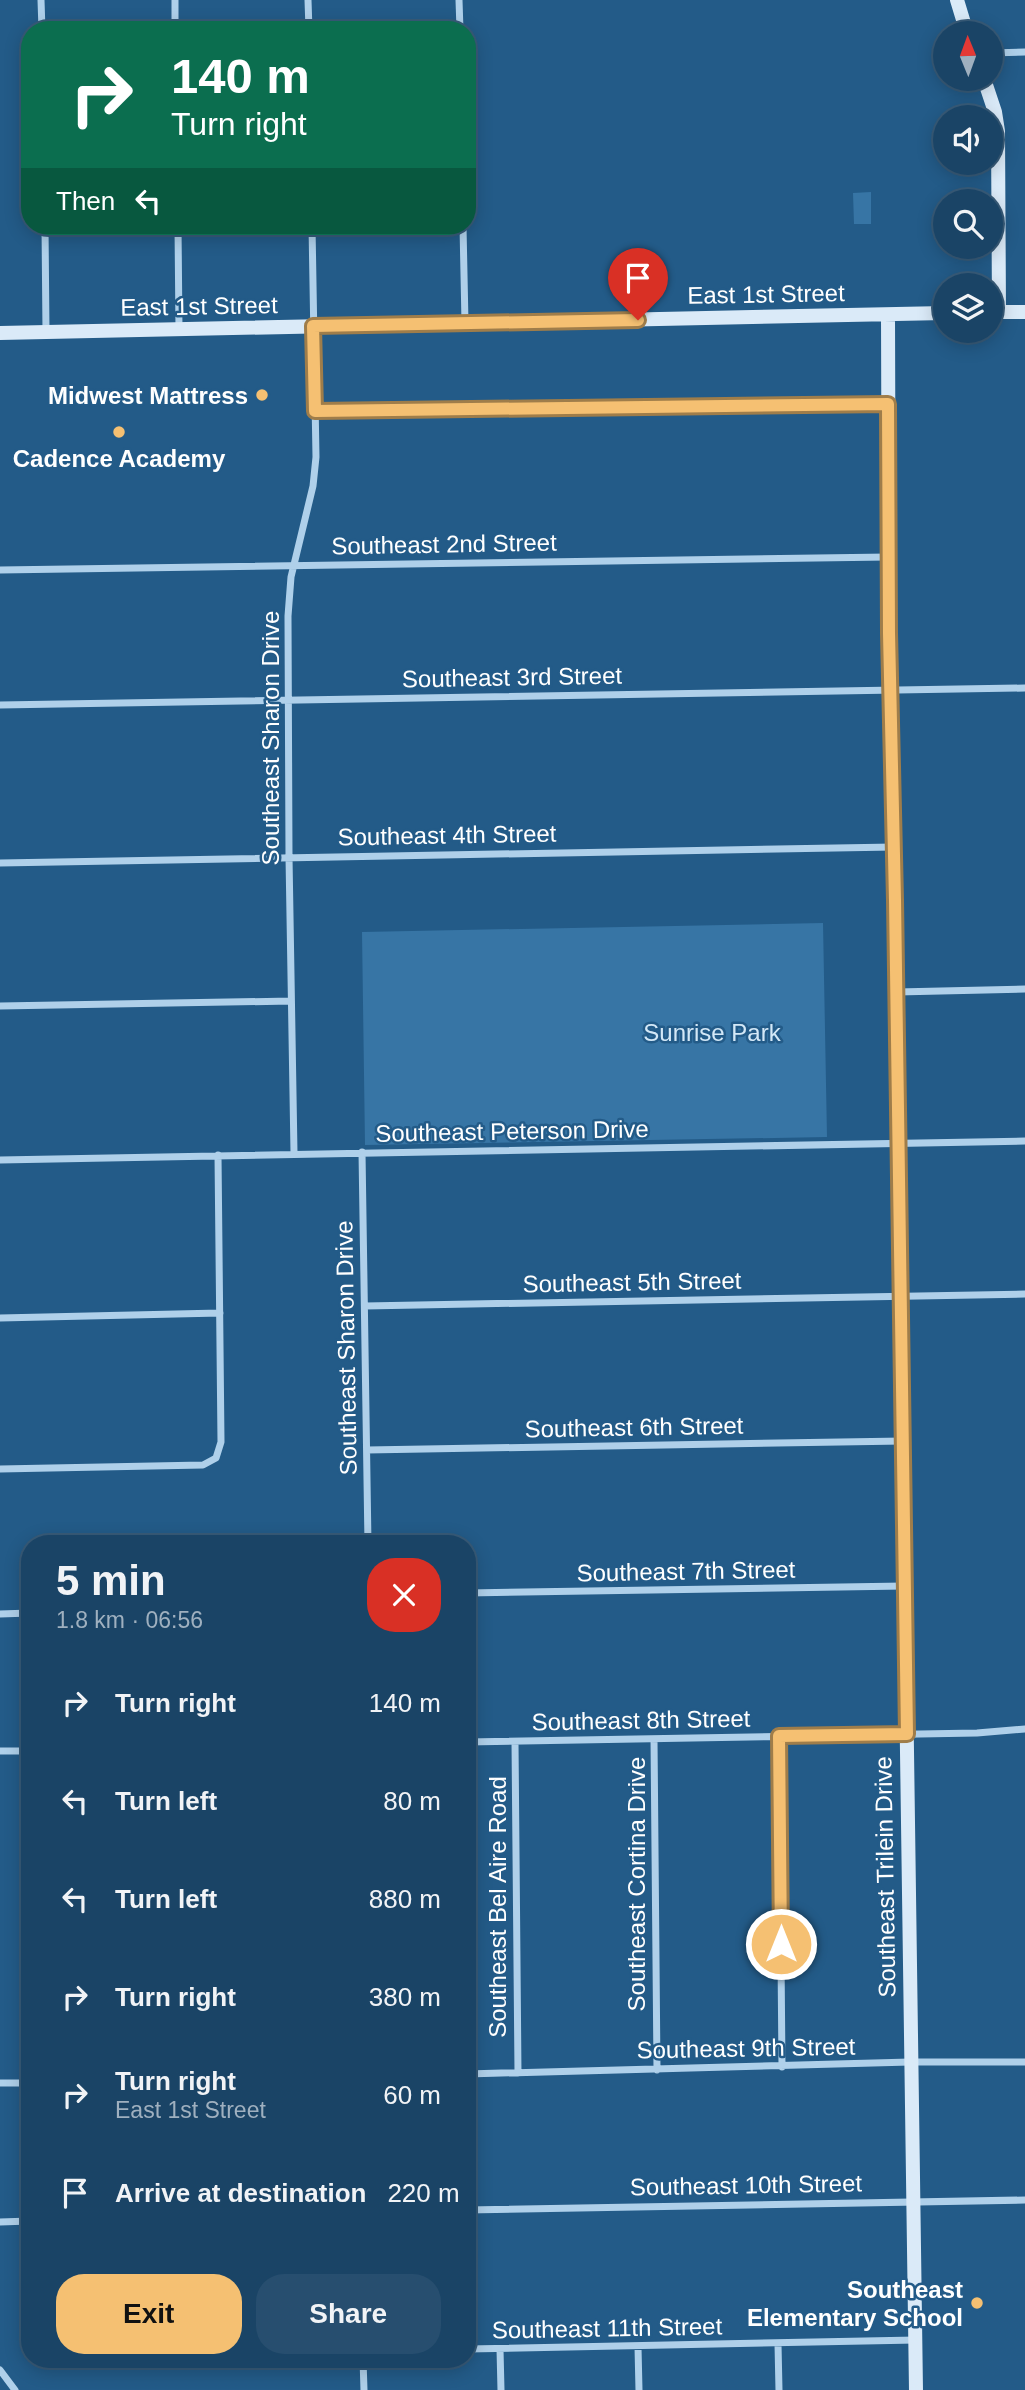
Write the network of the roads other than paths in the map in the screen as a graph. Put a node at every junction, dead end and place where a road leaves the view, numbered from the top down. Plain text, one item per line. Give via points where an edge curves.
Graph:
1 (41, 0) edge
2 (175, 0) edge
3 (308, 0) edge
4 (460, 0) edge
5 (957, 0) edge
6 (42, 21) edge
7 (175, 21) edge
8 (309, 21) edge
9 (460, 21) edge
10 (963, 21) edge
11 (1025, 52) edge
12 (1003, 53) edge
13 (987, 91) edge
14 (45, 235) edge
15 (178, 235) edge
16 (312, 235) edge
17 (463, 235) edge
18 (996, 273) edge
19 (1003, 312) edge
20 (1025, 312) edge
21 (933, 313) edge
22 (888, 314) junction
23 (465, 323) junction
24 (313, 326) junction
25 (179, 329) junction
26 (46, 332) junction
27 (0, 333) edge
28 (888, 404) junction
29 (315, 411) junction
30 (889, 557) junction
31 (293, 565) junction
32 (0, 570) edge
33 (1025, 688) edge
34 (891, 691) junction
35 (288, 699) junction
36 (0, 705) edge
37 (894, 847) junction
38 (289, 857) junction
39 (0, 863) edge
40 (1025, 989) edge
41 (896, 992) junction
42 (291, 1001) junction
43 (0, 1006) edge
44 (1025, 1141) edge
45 (898, 1144) junction
46 (362, 1152) junction
47 (294, 1153) junction
48 (218, 1155) junction
49 (0, 1160) edge
50 (1025, 1294) edge
51 (901, 1296) junction
52 (365, 1306) junction
53 (220, 1313) junction
54 (0, 1318) edge
55 (903, 1441) junction
56 (367, 1450) junction
57 (0, 1469) edge
58 (368, 1535) edge
59 (905, 1586) junction
60 (476, 1593) edge
61 (21, 1613) edge
62 (0, 1614) edge
63 (1025, 1729) edge
64 (907, 1734) junction
65 (779, 1736) junction
66 (654, 1739) junction
67 (476, 1742) edge
68 (515, 1742) junction
69 (0, 1751) edge
70 (21, 1751) edge
71 (910, 2062) junction
72 (1025, 2062) edge
73 (782, 2067) junction
74 (657, 2070) junction
75 (518, 2073) junction
76 (476, 2074) edge
77 (21, 2082) edge
78 (0, 2083) edge
79 (1025, 2200) edge
80 (913, 2202) junction
81 (476, 2210) edge
82 (21, 2221) edge
83 (0, 2222) edge
84 (916, 2340) junction
85 (778, 2344) junction
86 (638, 2347) junction
87 (476, 2349) edge
88 (500, 2349) junction
89 (363, 2368) edge
90 (0, 2370) edge
91 (15, 2390) edge
92 (363, 2390) edge
93 (501, 2390) edge
94 (639, 2390) edge
95 (779, 2390) edge
96 (916, 2390) edge

1 - 6 street
2 - 7 street
3 - 8 street
4 - 9 street
5 - 10 street
11 - 12 street
13 - 18 street via 998,131
14 - 26 street
15 - 25 street
16 - 24 street, Southeast Sharon Drive
17 - 23 street
19 - 20 street
21 - 22 street, East 1st Street
22 - 23 street, East 1st Street
22 - 28 street, Southeast Trilein Drive
23 - 24 street, East 1st Street
24 - 25 street, East 1st Street
24 - 29 street, Southeast Sharon Drive
25 - 26 street, East 1st Street
26 - 27 street, East 1st Street
28 - 29 street
28 - 30 street, Southeast Trilein Drive
29 - 31 street, Southeast Sharon Drive via 313,486
30 - 31 street, Southeast 2nd Street
30 - 34 street, Southeast Trilein Drive
31 - 32 street, Southeast 2nd Street
31 - 35 street, Southeast Sharon Drive
33 - 34 street, Southeast 3rd Street
34 - 35 street, Southeast 3rd Street
34 - 37 street, Southeast Trilein Drive
35 - 36 street, Southeast 3rd Street
35 - 38 street, Southeast Sharon Drive
37 - 38 street, Southeast 4th Street
37 - 41 street, Southeast Trilein Drive
38 - 39 street, Southeast 4th Street
38 - 42 street, Southeast Sharon Drive
40 - 41 street
41 - 45 street, Southeast Trilein Drive
42 - 43 street
42 - 47 street, Southeast Sharon Drive
44 - 45 street, Southeast Peterson Drive
45 - 46 street, Southeast Peterson Drive
45 - 51 street, Southeast Trilein Drive
46 - 47 street, Southeast Peterson Drive
46 - 52 street, Southeast Sharon Drive
47 - 48 street, Southeast Peterson Drive
48 - 49 street, Southeast Peterson Drive
48 - 53 street
50 - 51 street, Southeast 5th Street
51 - 52 street, Southeast 5th Street
51 - 55 street, Southeast Trilein Drive
52 - 56 street, Southeast Sharon Drive
53 - 54 street
53 - 57 street via 220,1451 216,1458 203,1465
55 - 56 street, Southeast 6th Street
55 - 59 street, Southeast Trilein Drive
56 - 58 street, Southeast Sharon Drive
59 - 60 street, Southeast 7th Street
59 - 64 street, Southeast Trilein Drive
61 - 62 street
63 - 64 street, Southeast 8th Street
64 - 65 street, Southeast 8th Street
64 - 71 street, Southeast Trilein Drive
65 - 66 street, Southeast 8th Street
65 - 73 street
66 - 68 street, Southeast 8th Street
66 - 74 street, Southeast Cortina Drive
67 - 68 street, Southeast 8th Street
68 - 75 street, Southeast Bel Aire Road
69 - 70 street
71 - 72 street, Southeast 9th Street
71 - 73 street, Southeast 9th Street
71 - 80 street, Southeast Trilein Drive
73 - 74 street, Southeast 9th Street
74 - 75 street, Southeast 9th Street
75 - 76 street, Southeast 9th Street
77 - 78 street
79 - 80 street, Southeast 10th Street
80 - 81 street, Southeast 10th Street
80 - 84 street, Southeast Trilein Drive
82 - 83 street
84 - 85 street, Southeast 11th Street
84 - 96 street, Southeast Trilein Drive
85 - 86 street, Southeast 11th Street
85 - 95 street
86 - 88 street, Southeast 11th Street
86 - 94 street
87 - 88 street, Southeast 11th Street
88 - 93 street
89 - 92 street
90 - 91 street

